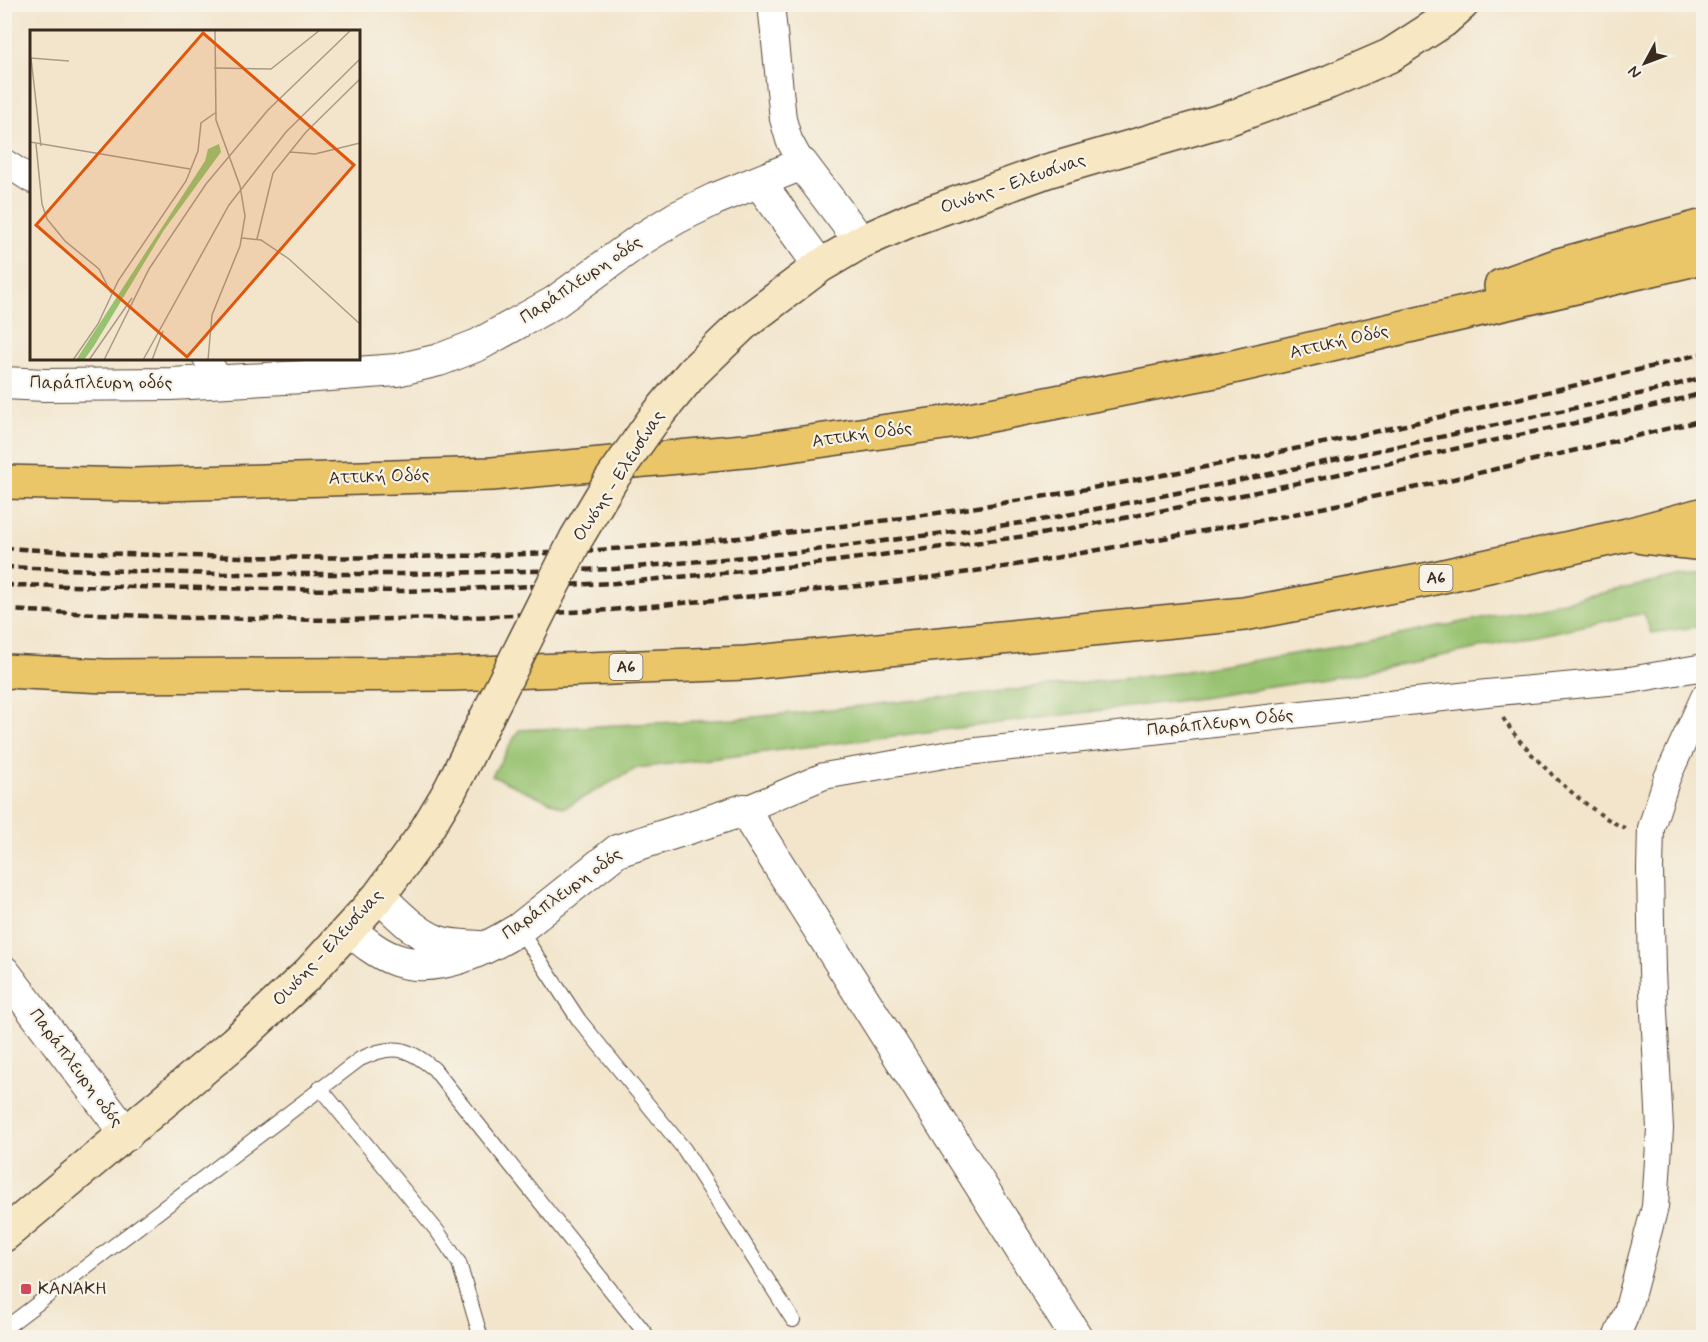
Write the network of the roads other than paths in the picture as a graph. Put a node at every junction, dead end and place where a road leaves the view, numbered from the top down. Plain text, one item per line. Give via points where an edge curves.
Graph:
1 (771, 4) edge
2 (1462, 4) edge
3 (4, 162) edge
4 (802, 164) junction
5 (30, 179) edge
6 (759, 182) junction
7 (1704, 226) edge
8 (861, 242) junction
9 (1704, 257) edge
10 (820, 266) junction
11 (1374, 334) junction
12 (213, 369) edge
13 (4, 383) edge
14 (4, 482) edge
15 (1704, 514) edge
16 (1627, 535) junction
17 (1704, 544) edge
18 (1704, 667) edge
19 (4, 670) edge
20 (1704, 697) edge
21 (744, 810) junction
22 (379, 896) junction
23 (519, 929) junction
24 (350, 930) junction
25 (483, 948) junction
26 (4, 972) edge
27 (320, 1088) junction
28 (126, 1135) junction
29 (4, 1235) edge
30 (793, 1320) dead end
31 (4, 1329) edge
32 (481, 1338) edge
33 (649, 1338) edge
34 (1077, 1338) edge
35 (1616, 1338) edge

1 - 4 street via 783,119
2 - 8 main road, Οινόης - Ελευσίνας via 1389,56 1329,82 1227,119 1047,171 915,218
3 - 5 street
4 - 6 street, Παράπλευρη οδός
4 - 8 street
6 - 10 street
6 - 12 street, Παράπλευρη οδός via 676,218 555,302 478,345 449,356 397,370 303,377
7 - 11 highway via 1559,265
8 - 10 main road, Οινόης - Ελευσίνας
9 - 11 highway, Αττική Οδός
10 - 22 main road, Οινόης - Ελευσίνας, bridge via 742,326 693,372 611,480 576,539 449,792
11 - 14 highway, Αττική Οδός via 1220,370 965,420 755,450 492,474 135,484
12 - 13 street, Παράπλευρη οδός via 148,384
15 - 16 highway, Α6
16 - 17 highway
16 - 19 highway, Α6 via 1430,579 1244,614 746,663 453,674 105,676
18 - 21 street, Παράπλευρη Οδός via 1630,680 950,754 824,776
20 - 35 street via 1666,778 1652,828 1652,971 1660,1129 1655,1207 1627,1312
21 - 23 street, Παράπλευρη οδός via 616,851
21 - 34 street
22 - 24 main road, Οινόης - Ελευσίνας
22 - 25 street, Παράπλευρη οδός via 436,941
23 - 25 street, Παράπλευρη οδός
23 - 30 lane via 579,1020 684,1149
24 - 25 street, Παράπλευρη οδός via 374,949 397,960 420,964 442,962
24 - 28 main road, Οινόης - Ελευσίνας via 234,1043
26 - 28 street, Παράπλευρη οδός
27 - 31 lane
27 - 32 lane via 459,1263
27 - 33 lane via 378,1050 399,1049 418,1055 434,1069
28 - 29 main road, Οινόης - Ελευσίνας

